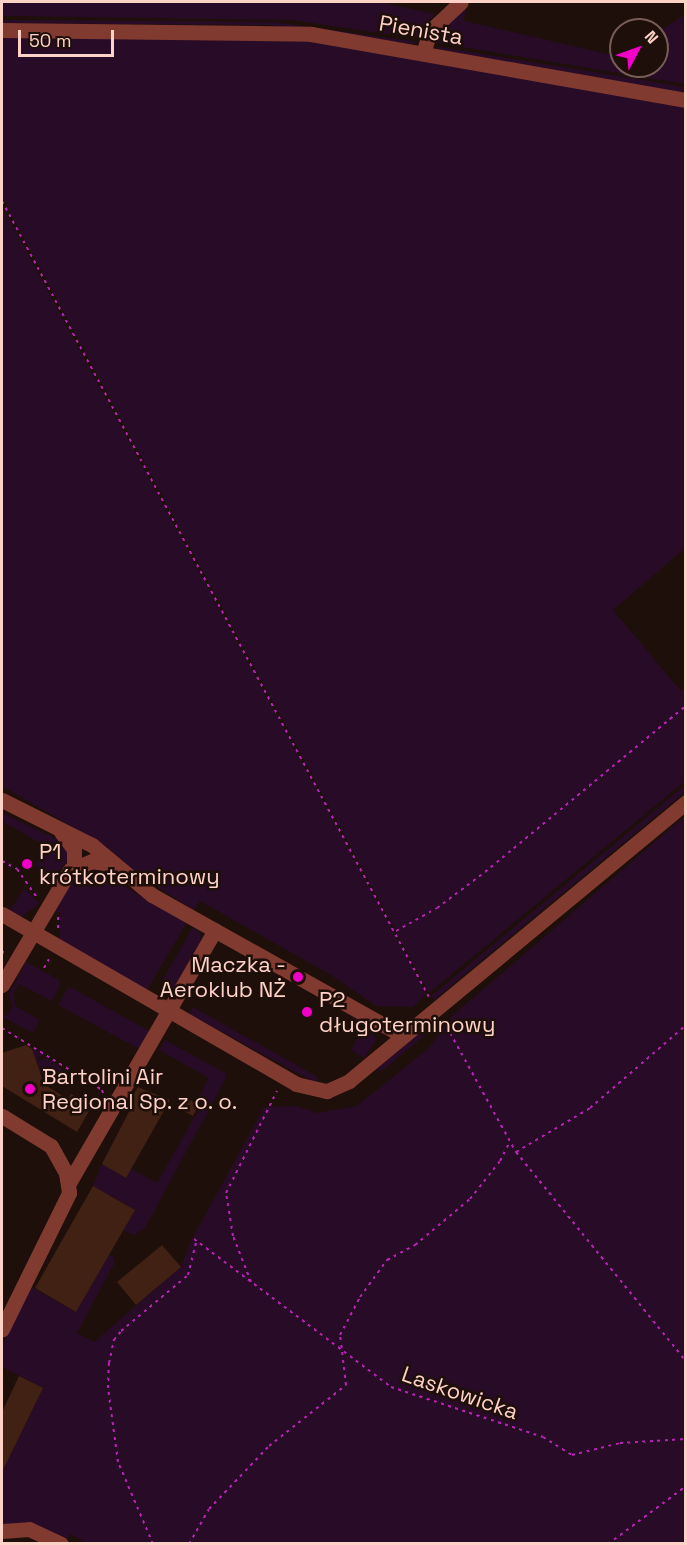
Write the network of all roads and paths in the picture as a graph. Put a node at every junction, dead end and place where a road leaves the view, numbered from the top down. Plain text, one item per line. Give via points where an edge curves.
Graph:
1 (461, 2) edge
2 (2, 30) edge
3 (423, 53) junction
4 (686, 100) edge
5 (2, 201) edge
6 (686, 706) edge
7 (2, 800) edge
8 (686, 802) edge
9 (58, 830) junction
10 (2, 861) edge
11 (114, 865) junction
12 (74, 866) junction
13 (40, 901) dead end
14 (54, 913) dead end
15 (3, 918) edge
16 (215, 930) junction
17 (396, 932) junction
18 (34, 933) junction
19 (58, 933) dead end
20 (5, 948) dead end
21 (2, 954) edge
22 (49, 959) dead end
23 (44, 968) dead end
24 (2, 985) edge
25 (436, 1009) junction
26 (169, 1012) junction
27 (686, 1025) edge
28 (2, 1028) edge
29 (403, 1036) junction
30 (277, 1091) dead end
31 (104, 1098) dead end
32 (2, 1116) edge
33 (508, 1143) junction
34 (516, 1152) junction
35 (69, 1183) junction
36 (194, 1239) dead end
37 (197, 1241) junction
38 (252, 1284) junction
39 (2, 1329) edge
40 (345, 1354) junction
41 (686, 1361) edge
42 (686, 1439) edge
43 (686, 1486) edge
44 (2, 1531) edge
45 (61, 1544) edge
46 (153, 1544) edge
47 (189, 1544) edge
48 (608, 1544) edge

1 - 3 street via 430,31
2 - 3 street, Pienista via 265,31 311,34
3 - 4 street, Pienista
5 - 17 path
6 - 17 path via 485,872 437,908
7 - 9 street
8 - 25 street
9 - 11 street via 92,845
9 - 12 street via 72,844
10 - 13 path via 17,869 26,888
11 - 12 street via 92,861
11 - 16 street via 152,895
12 - 18 street
14 - 19 path via 58,916
15 - 18 street
16 - 26 street
16 - 29 street
17 - 25 path
18 - 24 street
18 - 26 street
20 - 21 path
22 - 23 path
25 - 29 street
25 - 33 path
26 - 29 street via 296,1084 318,1091 342,1086
26 - 35 street
27 - 34 path via 590,1108
28 - 31 path via 102,1090
30 - 38 path via 226,1193 233,1236
32 - 35 street via 51,1146
33 - 34 path
33 - 40 path via 500,1161 470,1199 414,1245 387,1260 360,1297 340,1335
34 - 41 path
35 - 39 street via 67,1202
36 - 37 path, Laskowicka
37 - 38 path, Laskowicka
37 - 46 path via 188,1275 121,1331 114,1341 109,1363 108,1388 118,1462
38 - 40 path, Laskowicka
40 - 42 path, Laskowicka via 391,1387 543,1437 572,1455 620,1443
40 - 47 path via 346,1386 269,1446 209,1509
43 - 48 path
44 - 45 street via 29,1529

